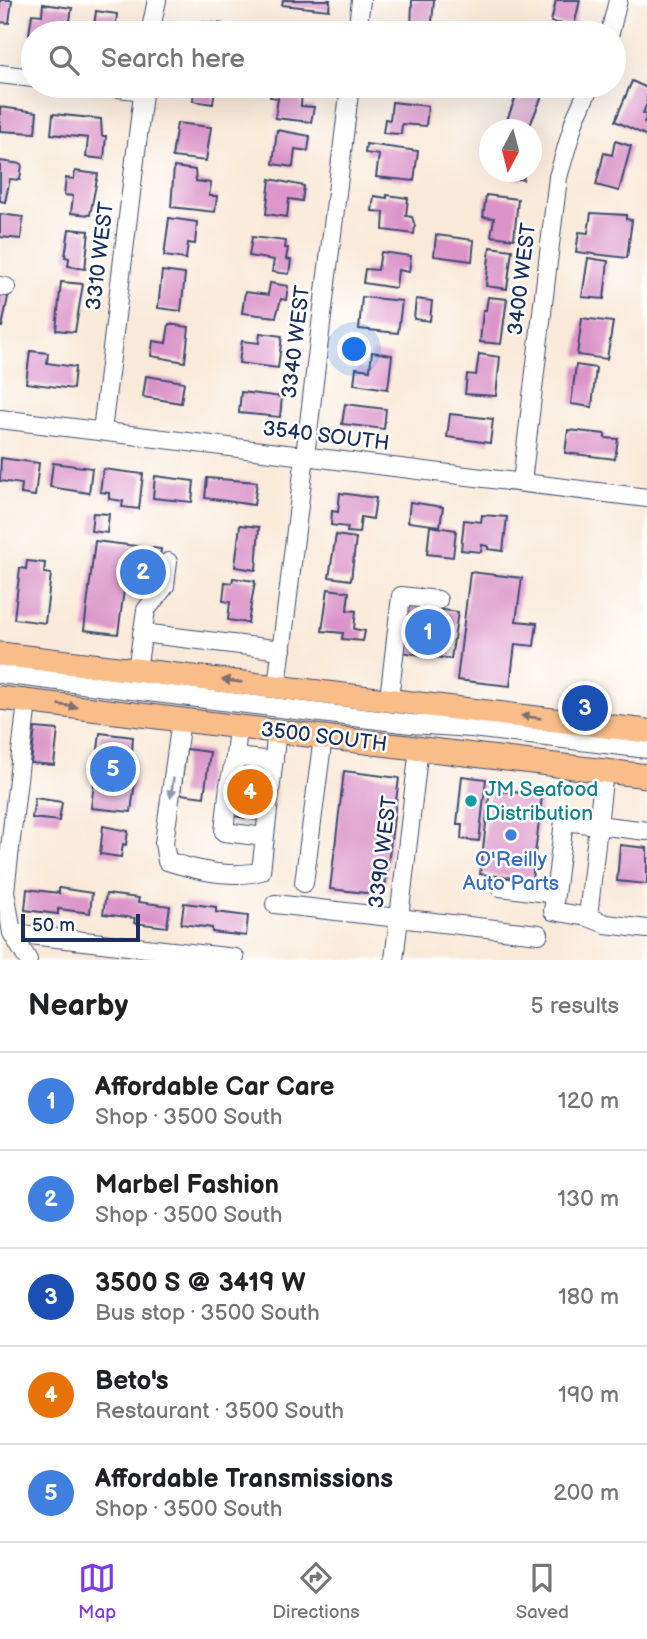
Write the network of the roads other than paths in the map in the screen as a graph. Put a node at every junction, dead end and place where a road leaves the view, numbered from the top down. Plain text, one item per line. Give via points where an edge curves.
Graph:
1 (157, 0) edge
2 (361, 0) edge
3 (618, 0) edge
4 (153, 21) edge
5 (358, 21) edge
6 (613, 21) edge
7 (0, 74) edge
8 (21, 77) edge
9 (143, 98) edge
10 (349, 98) edge
11 (585, 98) edge
12 (0, 419) edge
13 (102, 431) junction
14 (305, 456) junction
15 (522, 482) junction
16 (647, 498) edge
17 (168, 562) dead end
18 (438, 600) dead end
19 (142, 633) junction
20 (282, 650) junction
21 (0, 654) edge
22 (137, 670) junction
23 (0, 674) edge
24 (277, 686) junction
25 (0, 698) edge
26 (389, 699) junction
27 (27, 702) junction
28 (181, 720) junction
29 (238, 727) junction
30 (277, 731) junction
31 (647, 731) edge
32 (323, 737) junction
33 (419, 748) junction
34 (647, 749) edge
35 (235, 757) junction
36 (274, 761) junction
37 (604, 771) junction
38 (647, 776) edge
39 (597, 825) junction
40 (647, 831) edge
41 (265, 837) junction
42 (304, 883) dead end
43 (500, 887) dead end
44 (555, 894) junction
45 (275, 904) dead end
46 (588, 917) junction
47 (398, 918) junction
48 (647, 929) edge
49 (12, 933) junction
50 (539, 934) dead end
51 (166, 956) edge
52 (235, 958) edge
53 (28, 960) edge
54 (394, 960) edge

1 - 4 street
2 - 5 street
3 - 6 street
7 - 8 street
9 - 13 street, 3310 WEST
10 - 14 street, 3340 WEST
11 - 15 street, 3400 WEST via 558,177
12 - 13 street, 3540 SOUTH
13 - 14 street, 3540 SOUTH
14 - 15 street, 3540 SOUTH
14 - 20 street, 3340 WEST
15 - 16 street, 3540 SOUTH
17 - 19 street via 165,586 146,610
18 - 26 street via 401,596
19 - 20 street
19 - 22 street
20 - 24 street, 3340 WEST
21 - 22 main road
24 -> 22 main road
23 - 34 street
24 - 26 main road
25 - 27 main road, 3500 SOUTH
31 -> 26 main road
27 -> 28 main road, 3500 SOUTH
27 - 49 street via 5,891
28 - 29 main road, 3500 SOUTH
28 -> 41 street via 164,843 167,861 245,876 261,872
29 - 30 main road, 3500 SOUTH
29 - 35 street
30 - 32 main road, 3500 SOUTH
30 - 36 street
32 - 33 main road, 3500 SOUTH
32 - 42 street
33 - 37 main road, 3500 SOUTH
33 - 47 street, 3390 WEST
35 - 36 street
35 - 41 street via 224,832
36 - 41 street
37 - 38 main road, 3500 SOUTH
37 - 39 street
39 - 40 street
39 - 44 street via 564,821
39 - 46 street
43 - 44 street
44 - 46 street via 553,912
45 - 47 street
46 - 48 street
47 - 50 street
47 - 54 street, 3390 WEST
49 - 51 street
49 - 53 street
51 - 52 street

